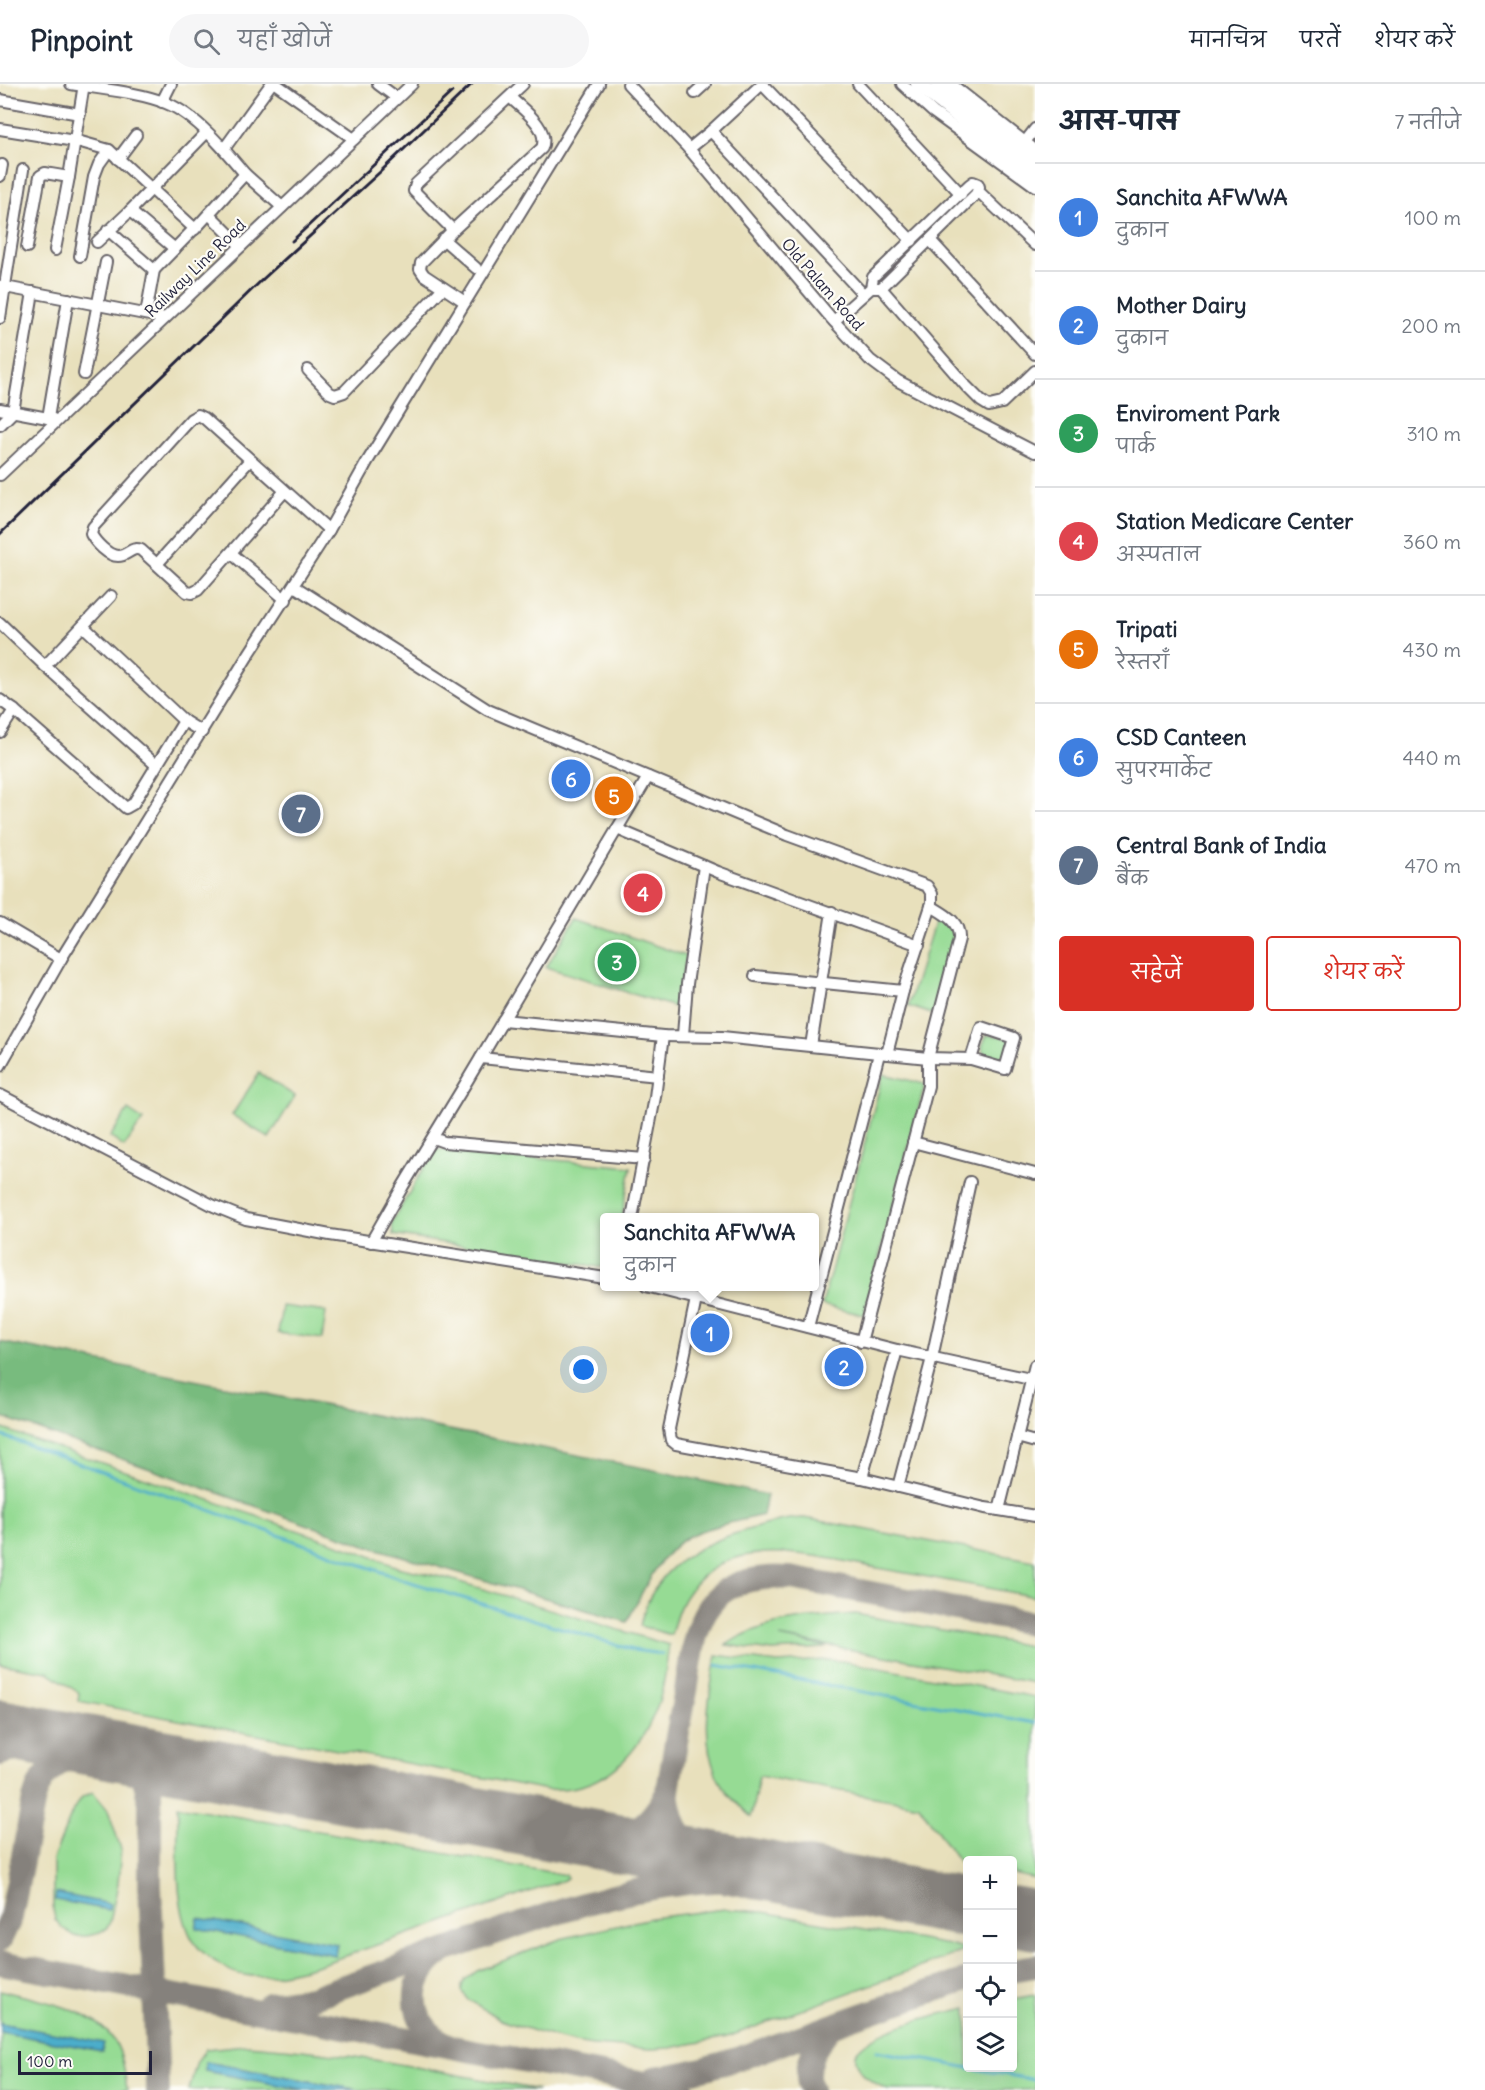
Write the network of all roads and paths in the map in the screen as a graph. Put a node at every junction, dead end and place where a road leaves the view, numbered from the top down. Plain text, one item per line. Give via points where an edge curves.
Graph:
1 (70, 84) edge
2 (171, 84) edge
3 (271, 84) edge
4 (276, 84) edge
5 (378, 84) edge
6 (412, 84) edge
7 (523, 84) edge
8 (599, 84) edge
9 (628, 84) edge
10 (705, 84) edge
11 (762, 84) edge
12 (858, 84) edge
13 (902, 84) edge
14 (918, 84) edge
15 (938, 84) edge
16 (951, 84) edge
17 (84, 85) edge
18 (695, 93) dead end
19 (396, 98) junction
20 (511, 98) junction
21 (0, 100) edge
22 (162, 102) junction
23 (80, 114) junction
24 (0, 129) edge
25 (1035, 129) edge
26 (711, 131) junction
27 (206, 133) junction
28 (136, 135) dead end
29 (354, 139) junction
30 (75, 141) junction
31 (1025, 142) junction
32 (224, 149) junction
33 (688, 149) junction
34 (109, 150) junction
35 (1035, 150) edge
36 (118, 159) junction
37 (1035, 162) edge
38 (22, 170) dead end
39 (244, 174) junction
40 (69, 177) junction
41 (1035, 177) edge
42 (1035, 186) edge
43 (152, 189) junction
44 (978, 190) junction
45 (961, 194) junction
46 (282, 207) junction
47 (130, 211) junction
48 (209, 214) junction
49 (195, 228) junction
50 (108, 230) junction
51 (453, 230) junction
52 (443, 239) junction
53 (930, 240) junction
54 (912, 241) junction
55 (97, 242) dead end
56 (1035, 245) edge
57 (241, 246) junction
58 (27, 247) dead end
59 (175, 249) junction
60 (55, 250) dead end
61 (80, 256) dead end
62 (106, 262) dead end
63 (476, 267) dead end
64 (154, 270) junction
65 (3, 287) edge
66 (443, 288) junction
67 (872, 290) junction
68 (33, 292) junction
69 (68, 299) junction
70 (465, 302) junction
71 (98, 304) junction
72 (146, 314) junction
73 (0, 318) edge
74 (165, 318) junction
75 (834, 321) junction
76 (1035, 354) edge
77 (308, 370) dead end
78 (1035, 370) edge
79 (84, 374) dead end
80 (0, 409) edge
81 (13, 412) junction
82 (53, 419) junction
83 (0, 425) edge
84 (1035, 452) edge
85 (250, 460) junction
86 (0, 475) edge
87 (284, 492) junction
88 (329, 530) junction
89 (231, 553) junction
90 (158, 563) junction
91 (294, 586) junction
92 (111, 596) dead end
93 (286, 600) junction
94 (0, 623) edge
95 (83, 626) junction
96 (45, 666) junction
97 (0, 700) edge
98 (14, 710) junction
99 (184, 721) junction
100 (0, 732) edge
101 (202, 732) junction
102 (156, 765) junction
103 (648, 777) junction
104 (617, 829) junction
105 (704, 866) junction
106 (931, 906) junction
107 (832, 912) junction
108 (0, 923) edge
109 (919, 945) junction
110 (61, 959) junction
111 (755, 976) dead end
112 (819, 983) junction
113 (903, 991) junction
114 (503, 1020) junction
115 (683, 1035) junction
116 (663, 1036) junction
117 (811, 1046) junction
118 (883, 1054) junction
119 (481, 1058) junction
120 (928, 1058) junction
121 (971, 1059) junction
122 (0, 1066) edge
123 (658, 1076) junction
124 (0, 1095) edge
125 (432, 1138) junction
126 (913, 1142) junction
127 (644, 1159) junction
128 (1035, 1174) edge
129 (970, 1182) dead end
130 (633, 1213) edge
131 (371, 1242) junction
132 (600, 1277) edge
133 (819, 1287) edge
134 (663, 1291) edge
135 (818, 1291) edge
136 (696, 1299) junction
137 (808, 1327) junction
138 (861, 1342) junction
139 (897, 1350) junction
140 (932, 1358) junction
141 (1035, 1365) edge
142 (1033, 1379) edge
143 (1017, 1437) junction
144 (1035, 1442) edge
145 (862, 1478) junction
146 (898, 1487) junction
147 (999, 1510) junction
148 (1035, 1516) edge

1 - 17 street
2 - 22 street
3 - 32 street
4 - 29 street
5 - 19 street
6 - 19 street, Railway Line Road
7 - 20 street
8 - 70 street
9 - 33 street, Old Palam Road
10 - 18 street
11 - 26 street
11 - 54 street
12 - 45 street
13 - 42 street via 933,112
14 - 41 main road
15 - 37 main road
16 - 31 street
17 - 22 street
17 - 23 street
19 - 29 street, Railway Line Road
20 - 51 street via 541,130 543,145
20 - 51 street via 414,187 414,192
21 - 23 street
22 - 27 street via 176,108
23 - 30 street
24 - 30 street
25 - 31 street
26 - 33 street
26 - 67 street
27 - 32 street
27 - 43 street
28 - 36 street
29 - 46 street, Railway Line Road
30 - 34 street
30 - 40 street
31 - 35 street
32 - 39 street
33 - 75 street, Old Palam Road
34 - 36 street
34 - 61 street via 94,177
36 - 43 street
38 - 65 street
39 - 46 street
39 - 48 street
40 - 58 street via 45,173 40,176
40 - 60 street
43 - 47 street
43 - 49 street
44 - 45 street via 978,184 973,183
44 - 53 street
44 - 56 street
45 - 54 street
46 - 57 street, Railway Line Road
47 - 50 street
47 - 59 street
48 - 49 street
48 - 57 street
49 - 59 street
50 - 55 street
50 - 64 street
51 - 52 street
52 - 63 street
52 - 66 street via 422,261 420,269
53 - 67 street
53 - 76 street
54 - 67 street via 873,277
57 - 74 street, Railway Line Road
59 - 64 street
62 - 71 street
64 - 72 street
65 - 68 street
65 - 73 street
66 - 70 street
66 - 77 street via 344,392 330,393
67 - 75 street
67 - 78 street via 989,406 1002,403
68 - 69 street
68 - 81 street
69 - 71 street
69 - 82 street
70 - 88 street
71 - 72 street
71 - 79 street
72 - 74 street
74 - 82 street, Railway Line Road
75 - 84 street, Old Palam Road via 870,360 898,381
80 - 81 street
81 - 82 street
81 - 83 street
82 - 86 street, Railway Line Road
85 - 87 street
85 - 90 street
85 - 90 street via 204,417 196,415 93,527 92,536 110,554 118,556 139,549
87 - 88 street
87 - 89 street
88 - 91 street
89 - 90 street via 192,593
89 - 93 street
91 - 93 street
91 - 103 street via 488,710
92 - 95 street
93 - 101 street
94 - 96 street
95 - 96 street
95 - 99 street
96 - 102 street
97 - 98 street
98 - 100 street
98 - 102 street via 126,808 133,804
99 - 101 street
99 - 102 street
101 - 110 street
103 - 104 street
103 - 106 street via 787,835 922,884 930,889
104 - 105 street
104 - 114 street
105 - 107 street
105 - 115 street
106 - 109 street
106 - 120 street via 953,921 960,934
107 - 109 street
107 - 112 street
108 - 110 street
109 - 113 street
110 - 122 street
111 - 112 street
112 - 113 street
112 - 117 street
113 - 118 street
114 - 116 street
114 - 119 street
115 - 116 street
115 - 117 street
116 - 123 street
117 - 118 street
118 - 120 street
118 - 133 street
119 - 123 street
119 - 125 street
120 - 121 street
120 - 126 street via 928,1086
121 - 121 street via 1005,1069 1014,1038 981,1027
123 - 127 street
124 - 131 street via 237,1216
125 - 127 street
125 - 131 street
126 - 128 street
126 - 138 street
127 - 130 street
129 - 140 street
131 - 132 street
134 - 136 street
135 - 137 street
136 - 137 street
136 - 145 street via 669,1429 671,1440
137 - 138 street
138 - 139 street
139 - 140 street
139 - 145 street
140 - 142 street
140 - 146 street
141 - 142 street
142 - 143 street
143 - 144 street
143 - 147 street
145 - 146 street
146 - 147 street
147 - 148 street

